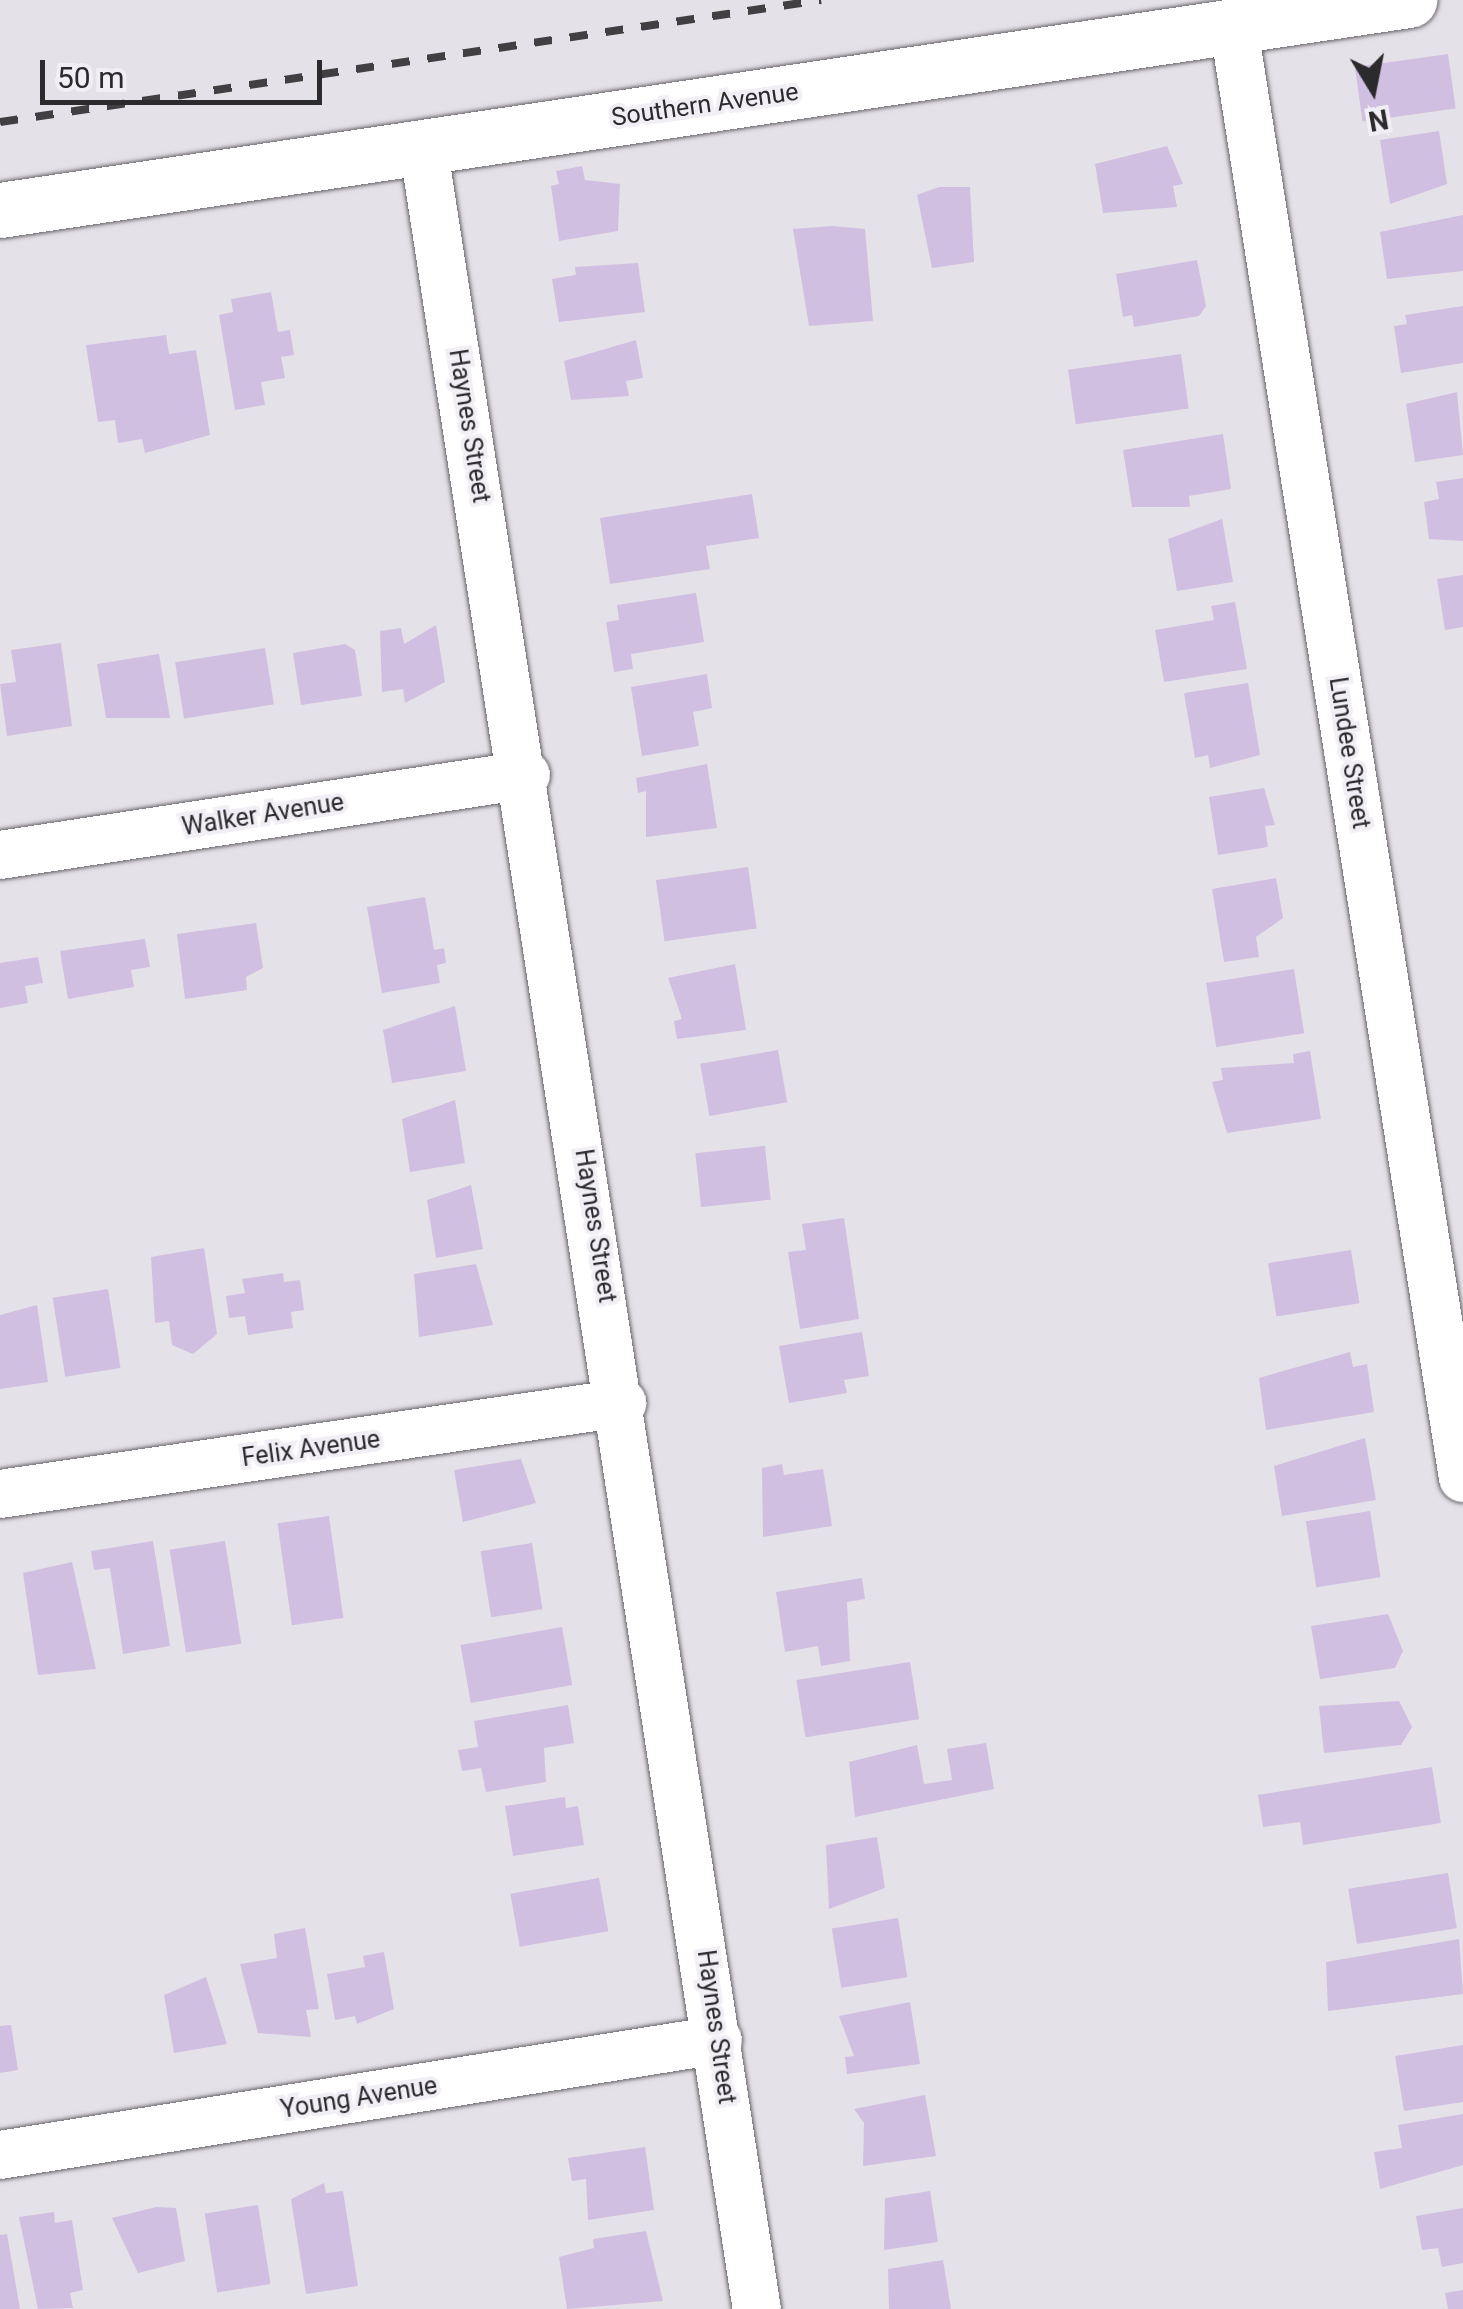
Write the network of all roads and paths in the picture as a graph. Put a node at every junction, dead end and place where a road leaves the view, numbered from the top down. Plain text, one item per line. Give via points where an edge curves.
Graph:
1 (1410, 0) edge
2 (1234, 29) junction
3 (422, 145) junction
4 (0, 210) edge
5 (526, 776) junction
6 (0, 855) edge
7 (622, 1403) junction
8 (1463, 1478) edge
9 (0, 1494) edge
10 (718, 2040) junction
11 (0, 2155) edge
12 (757, 2309) edge

1 - 2 main road, Southern Avenue
2 - 3 main road, Southern Avenue
2 - 8 street, Lundee Street
3 - 4 main road, Southern Avenue
3 - 5 street, Haynes Street
5 - 6 street, Walker Avenue
5 - 7 street, Haynes Street
7 - 9 street, Felix Avenue
7 - 10 street, Haynes Street
10 - 11 street, Young Avenue
10 - 12 street, Haynes Street

